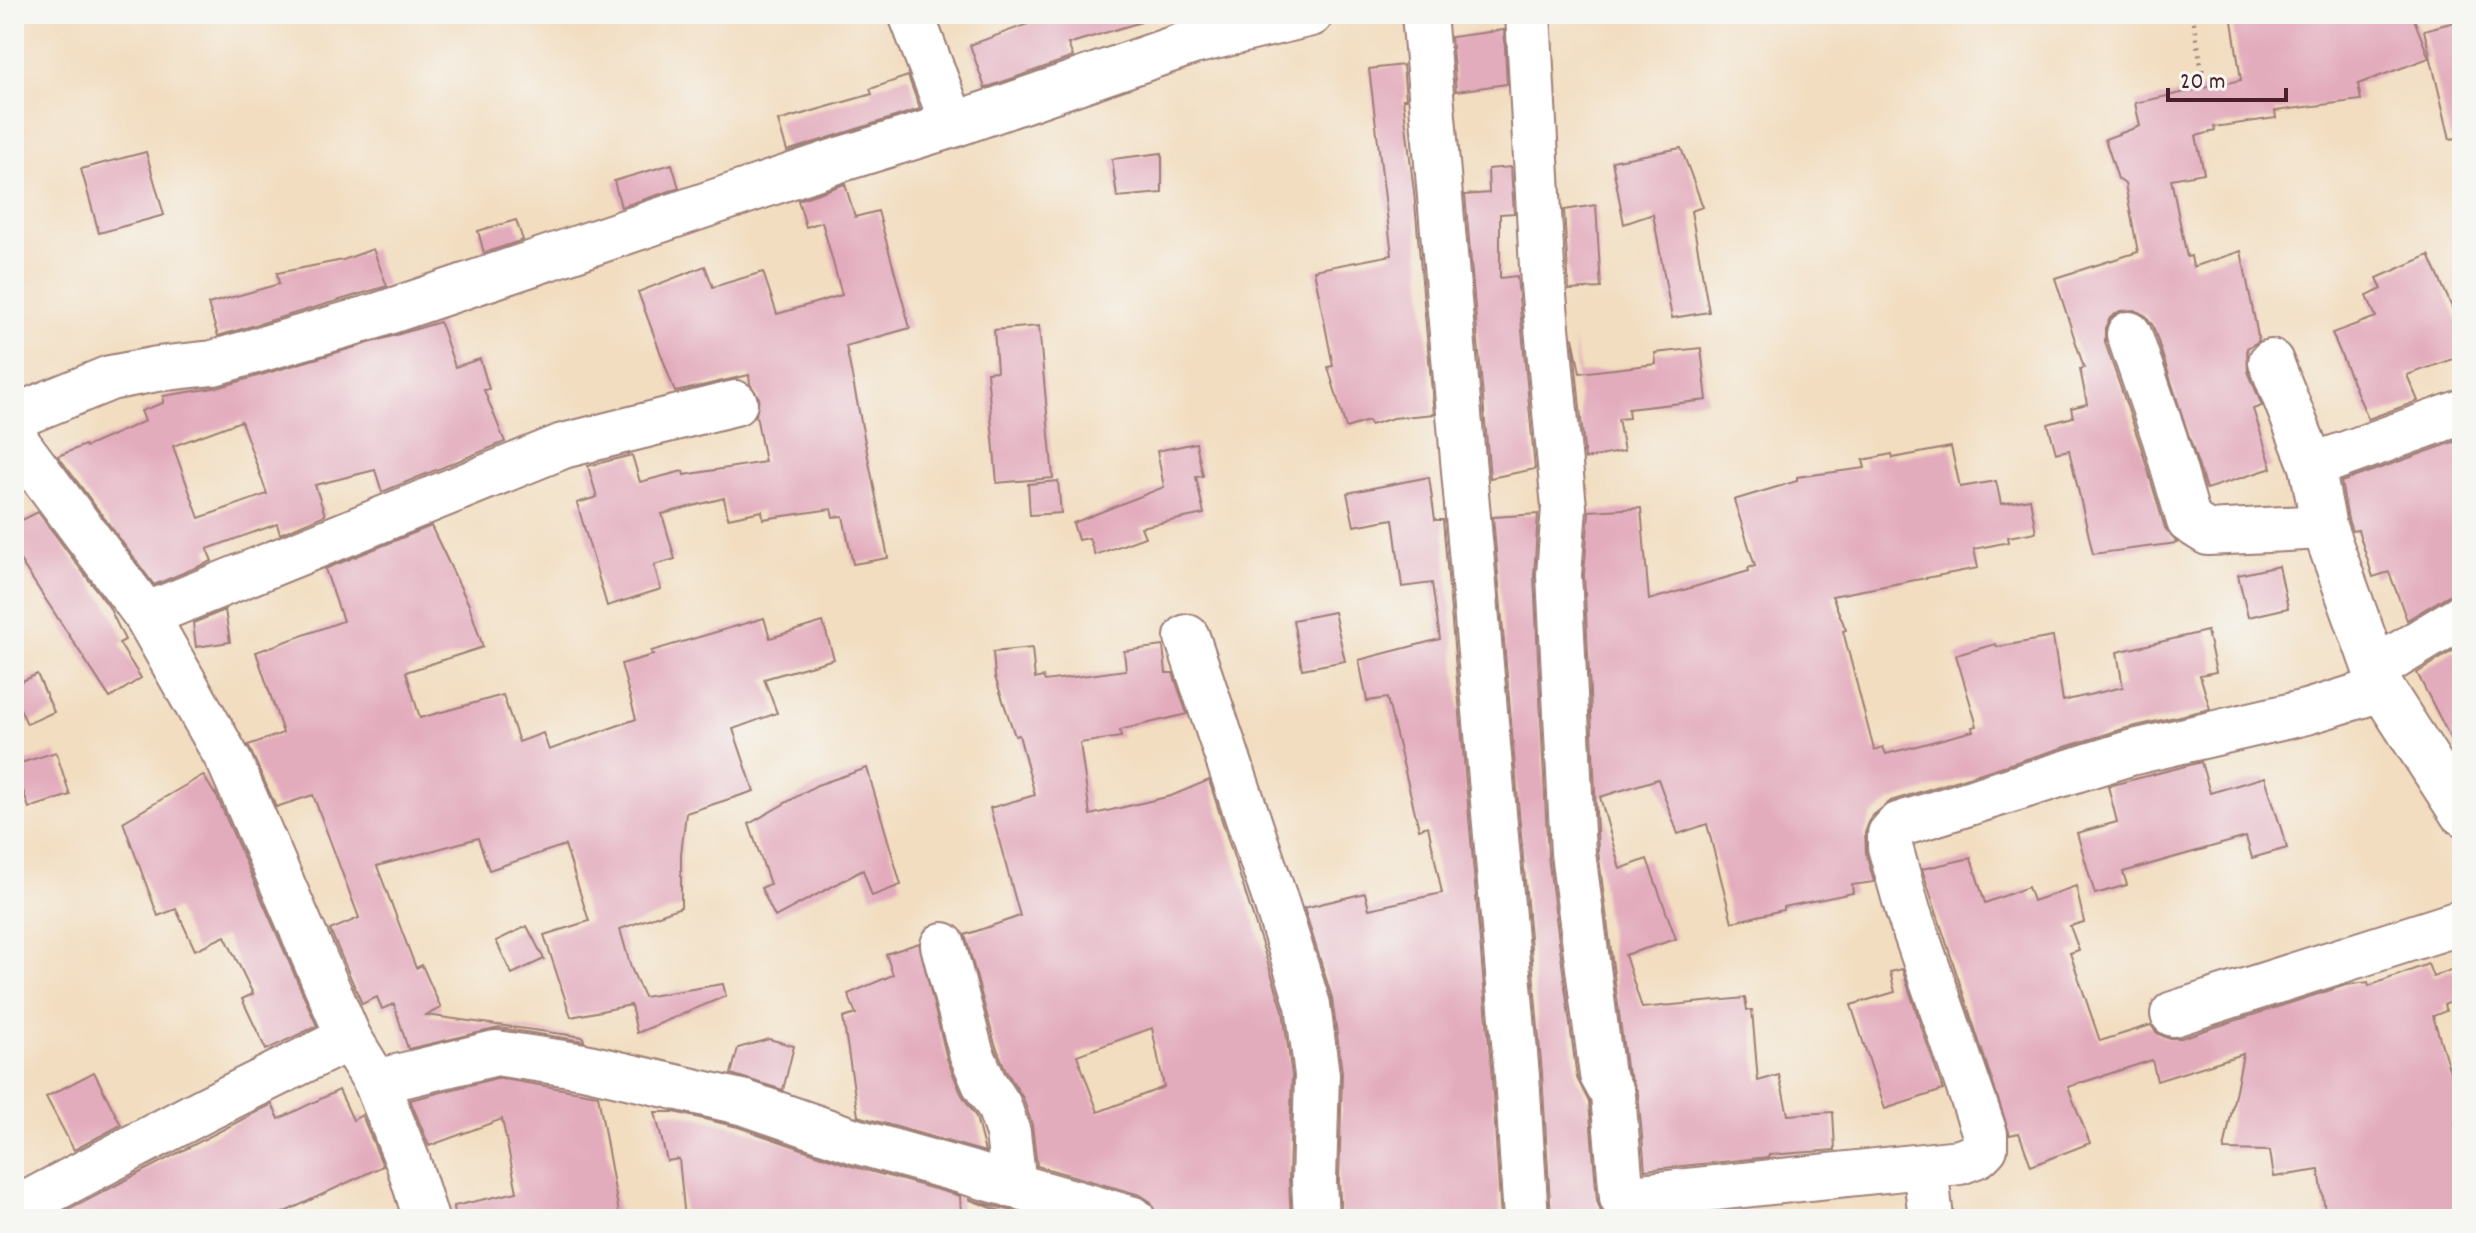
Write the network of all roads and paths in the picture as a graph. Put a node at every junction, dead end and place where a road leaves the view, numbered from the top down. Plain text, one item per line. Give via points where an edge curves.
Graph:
1 (911, 14) edge
2 (1311, 14) edge
3 (1424, 14) edge
4 (1528, 14) edge
5 (2192, 14) edge
6 (2203, 75) dead end
7 (953, 125) junction
8 (2129, 334) dead end
9 (2271, 362) dead end
10 (735, 403) dead end
11 (2462, 412) edge
12 (15, 436) edge
13 (2312, 466) junction
14 (2324, 527) junction
15 (146, 615) junction
16 (2462, 616) edge
17 (1187, 637) dead end
18 (2379, 679) junction
19 (2462, 813) edge
20 (2462, 922) edge
21 (943, 945) dead end
22 (2173, 1014) dead end
23 (349, 1038) junction
24 (376, 1082) junction
25 (1925, 1166) junction
26 (1014, 1186) junction
27 (14, 1210) edge
28 (426, 1219) edge
29 (1133, 1219) edge
30 (1316, 1219) edge
31 (1526, 1219) edge
32 (1931, 1219) edge

1 - 7 street
2 - 7 street via 1193,42
3 - 31 street
4 - 25 street via 1543,285 1564,507 1559,575 1573,853 1602,1075 1613,1095 1622,1198
5 - 6 path
7 - 12 street via 376,316 213,363 110,378
8 - 14 street via 2189,521 2208,533
9 - 13 street
10 - 15 street via 563,446
11 - 13 street
12 - 15 street
13 - 14 street
14 - 18 street
15 - 23 street via 230,763
16 - 18 street
17 - 30 street via 1308,1005 1317,1075
18 - 19 street
18 - 25 street via 2306,712 2130,753 1898,825 1890,834 1890,847 1985,1134 1985,1148 1978,1155
20 - 22 street
21 - 26 street via 971,1052 1008,1133
23 - 24 street
23 - 27 street
24 - 26 street via 496,1053 584,1066 745,1103
24 - 28 street
25 - 32 street
26 - 29 street

